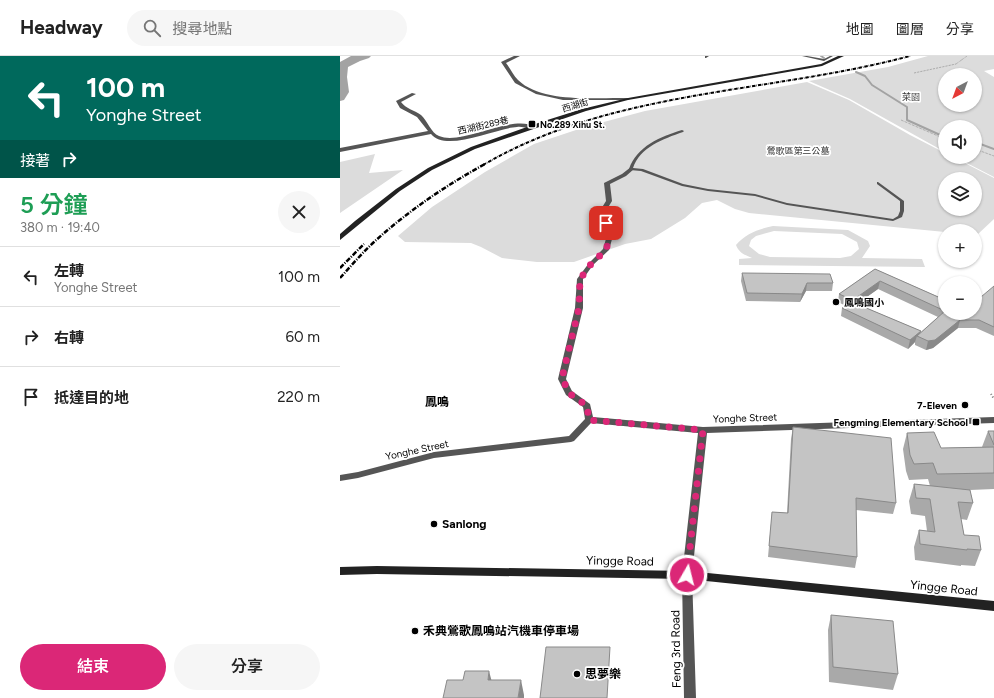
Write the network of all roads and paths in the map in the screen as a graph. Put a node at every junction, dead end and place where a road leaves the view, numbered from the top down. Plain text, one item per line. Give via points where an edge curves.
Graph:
1 (518, 56) edge
2 (803, 56) edge
3 (832, 56) edge
4 (842, 56) edge
5 (967, 56) edge
6 (914, 73) dead end
7 (414, 94) dead end
8 (628, 99) junction
9 (901, 120) dead end
10 (532, 127) junction
11 (682, 131) dead end
12 (431, 132) junction
13 (938, 136) edge
14 (340, 150) edge
15 (982, 152) edge
16 (994, 156) edge
17 (631, 169) junction
18 (878, 183) dead end
19 (340, 238) edge
20 (991, 394) dead end
21 (994, 399) edge
22 (589, 420) junction
23 (994, 420) edge
24 (703, 430) junction
25 (340, 478) edge
26 (340, 571) edge
27 (687, 575) junction
28 (994, 606) edge
29 (690, 698) edge

1 - 8 street via 503,62 515,81 532,90 553,97 577,100
2 - 3 lane via 824,60
4 - 8 street, 西湖街 via 822,65
5 - 6 path via 956,64
7 - 12 street via 398,101 402,107 419,116
8 - 10 street, 西湖街
9 - 13 path
10 - 12 street, 西湖街289巷 via 517,125 451,140 436,137
10 - 19 street, 西湖街 via 473,148 430,170 398,190
11 - 17 lane via 660,138 650,145 636,158
12 - 14 street
15 - 16 path
17 - 18 lane via 642,170 682,185 714,191 755,195 787,204 893,220 900,217 902,201
17 - 22 street via 607,183 609,201 601,214 611,232 606,250 580,279 579,308 562,378 569,393 587,406
20 - 21 path
22 - 24 street, Yonghe Street
22 - 25 street, Yonghe Street via 571,439 434,455
23 - 24 street, Yonghe Street
24 - 27 street, Feng 3rd Road
26 - 27 street, Yingge Road
27 - 28 street, Yingge Road
27 - 29 street, Feng 3rd Road

